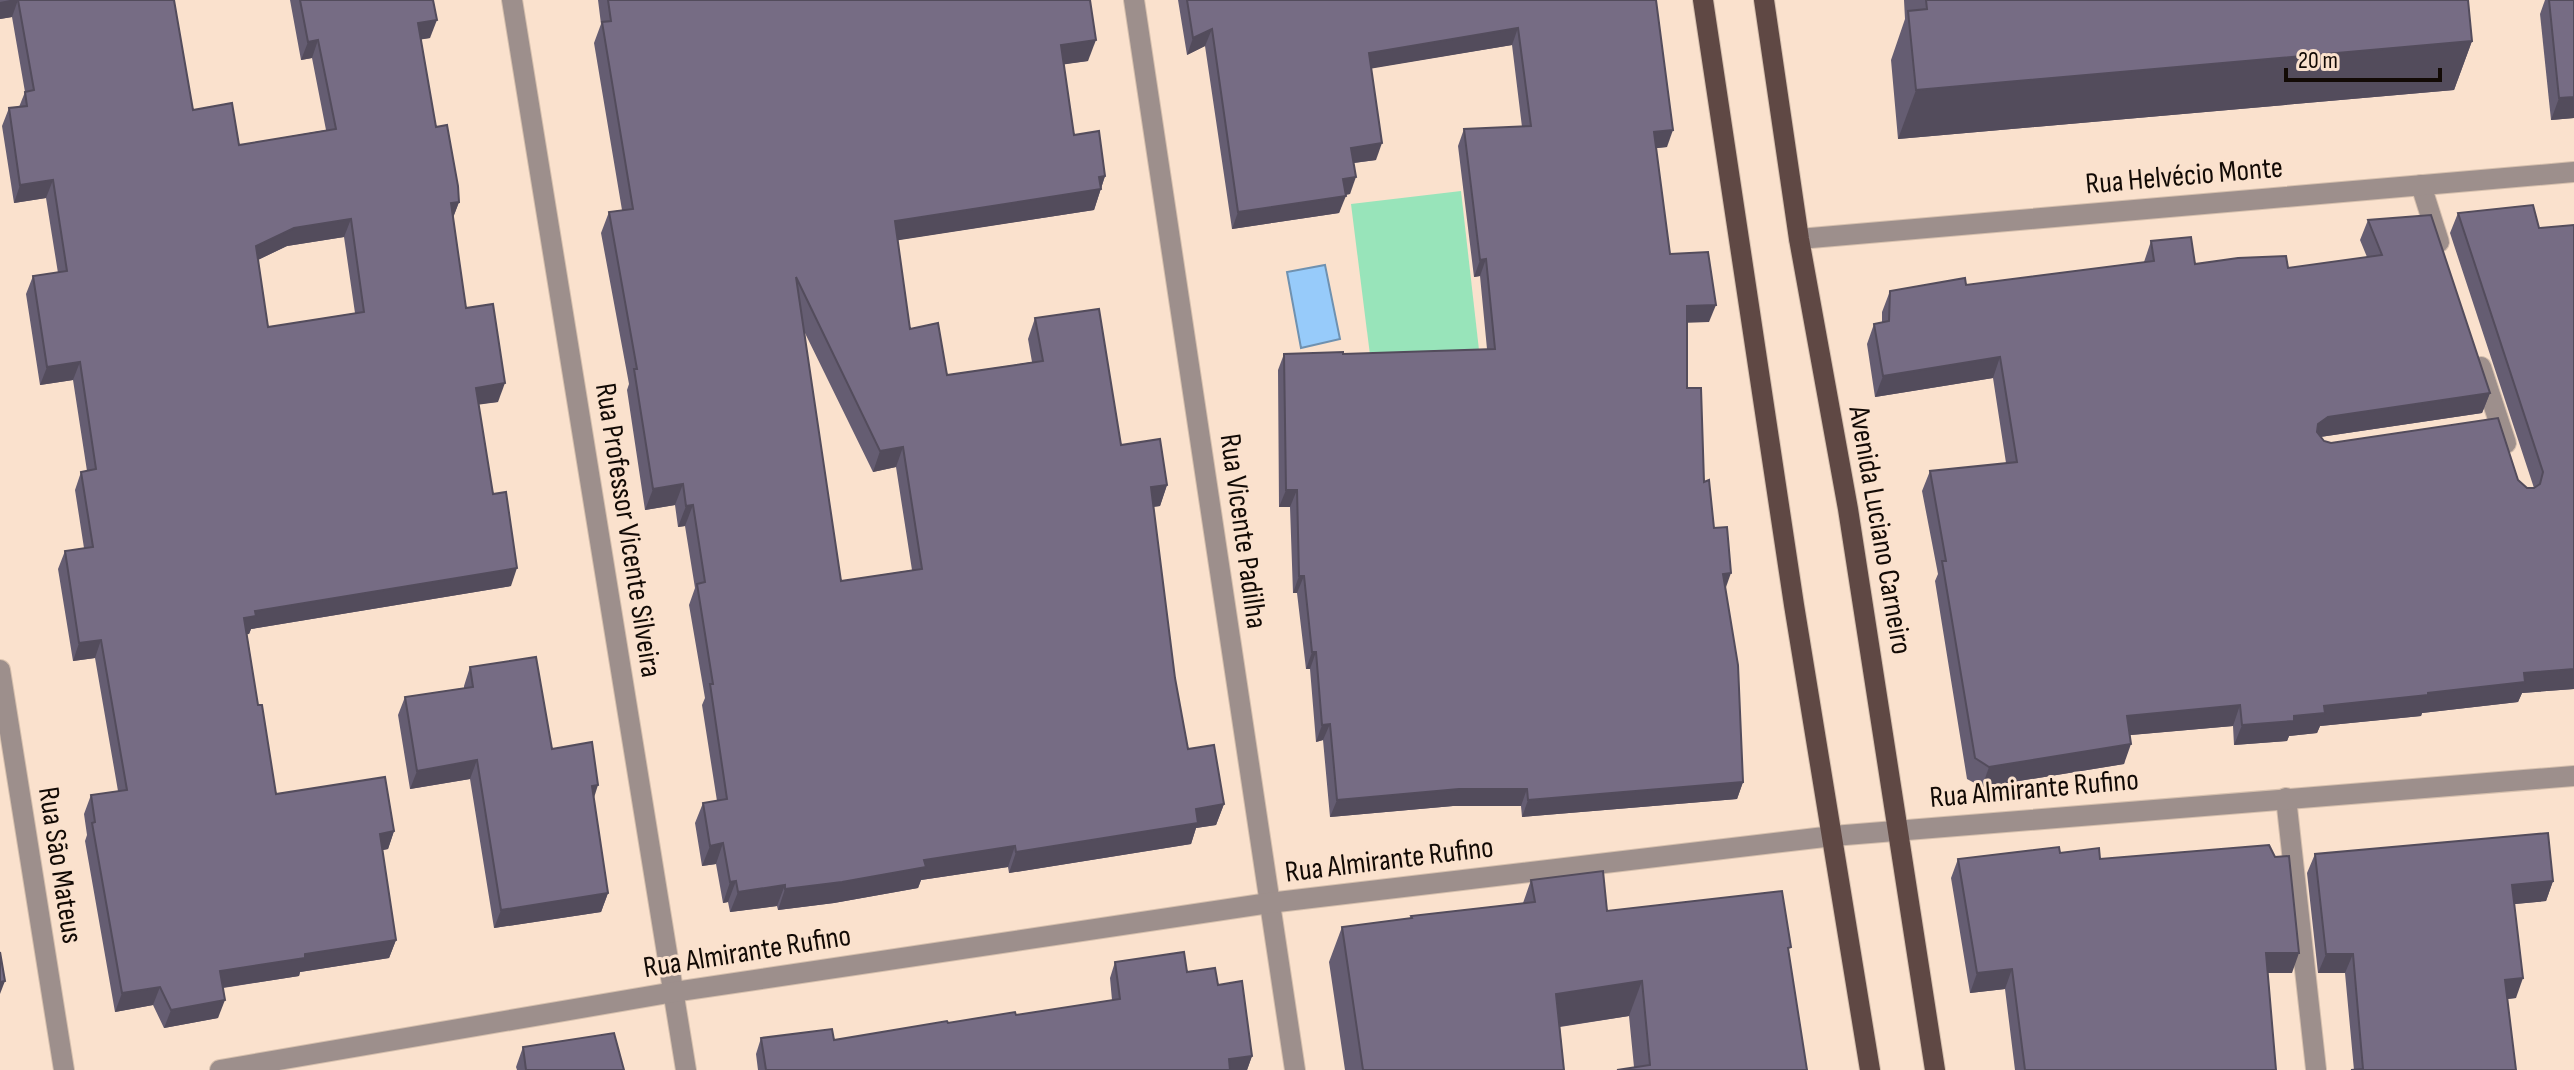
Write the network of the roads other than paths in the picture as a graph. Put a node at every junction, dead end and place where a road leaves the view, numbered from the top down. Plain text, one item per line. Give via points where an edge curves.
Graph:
1 (512, 0) edge
2 (1134, 0) edge
3 (1703, 0) edge
4 (1764, 0) edge
5 (2574, 172) edge
6 (2421, 185) junction
7 (1799, 239) junction
8 (2445, 257) edge
9 (2474, 348) edge
10 (2514, 467) edge
11 (0, 670) edge
12 (2574, 776) edge
13 (2286, 798) junction
14 (1899, 829) junction
15 (1833, 836) junction
16 (1269, 903) junction
17 (674, 992) junction
18 (2316, 1069) edge
19 (64, 1070) edge
20 (220, 1070) edge
21 (686, 1070) edge
22 (1295, 1070) edge
23 (1870, 1070) edge
24 (1935, 1070) edge

1 - 17 street, Rua Professor Vicente Silveira
2 - 16 street, Rua Vicente Padilha
3 - 15 main road
4 - 7 main road, Avenida Luciano Carneiro
5 - 6 street, Rua Helvécio Monte
6 - 7 street, Rua Helvécio Monte
6 - 8 street
7 - 14 main road, Avenida Luciano Carneiro
9 - 10 street via 2492,425
11 - 19 street, Rua São Mateus
12 - 13 street, Rua Almirante Rufino
13 - 14 street, Rua Almirante Rufino
13 - 18 street
14 - 15 street, Rua Almirante Rufino
14 - 24 main road, Avenida Luciano Carneiro
15 - 16 street, Rua Almirante Rufino
15 - 23 main road
16 - 17 street, Rua Almirante Rufino
16 - 22 street, Rua Vicente Padilha
17 - 20 street, Rua Almirante Rufino
17 - 21 street, Rua Professor Vicente Silveira

